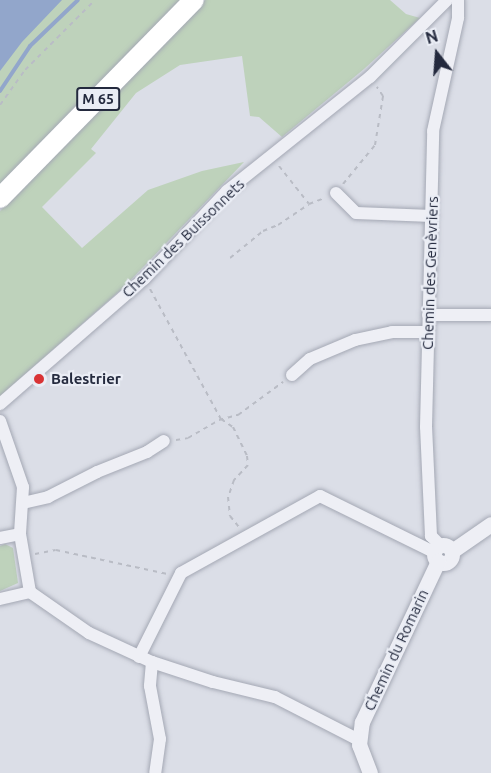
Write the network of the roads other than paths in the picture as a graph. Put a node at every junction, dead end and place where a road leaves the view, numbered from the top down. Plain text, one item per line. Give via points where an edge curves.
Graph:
1 (194, 0) edge
2 (447, 0) edge
3 (458, 0) edge
4 (336, 193) road end
5 (0, 198) edge
6 (432, 216) junction
7 (428, 315) junction
8 (491, 315) edge
9 (427, 332) junction
10 (292, 375) road end
11 (0, 404) edge
12 (0, 421) edge
13 (164, 441) road end
14 (23, 503) junction
15 (491, 524) edge
16 (20, 534) junction
17 (0, 538) edge
18 (439, 549) junction
19 (30, 592) junction
20 (0, 599) edge
21 (139, 657) junction
22 (152, 662) junction
23 (359, 740) junction
24 (155, 773) edge
25 (370, 773) edge

1 - 5 main road, M 65
2 - 11 street, Chemin des Buissonnets via 370,77 227,191 144,279
3 - 6 street, Chemin des Genèvriers via 458,18 433,131
4 - 6 street via 356,213
6 - 7 street, Chemin des Genèvriers
7 - 8 street
7 - 9 street, Chemin des Genèvriers
9 - 10 street via 392,332 355,339 310,359
9 - 18 street, Chemin des Genèvriers via 426,427
12 - 14 street via 23,487
13 - 14 street via 48,497
14 - 16 street
15 - 18 street
16 - 17 street
16 - 19 street
18 - 21 street via 413,542 320,496 181,573
18 - 23 street, Chemin du Romarin via 362,722
19 - 20 street
19 - 21 street via 89,633
21 - 22 street
22 - 23 street via 275,697
22 - 24 street via 150,686 159,739
23 - 25 street

